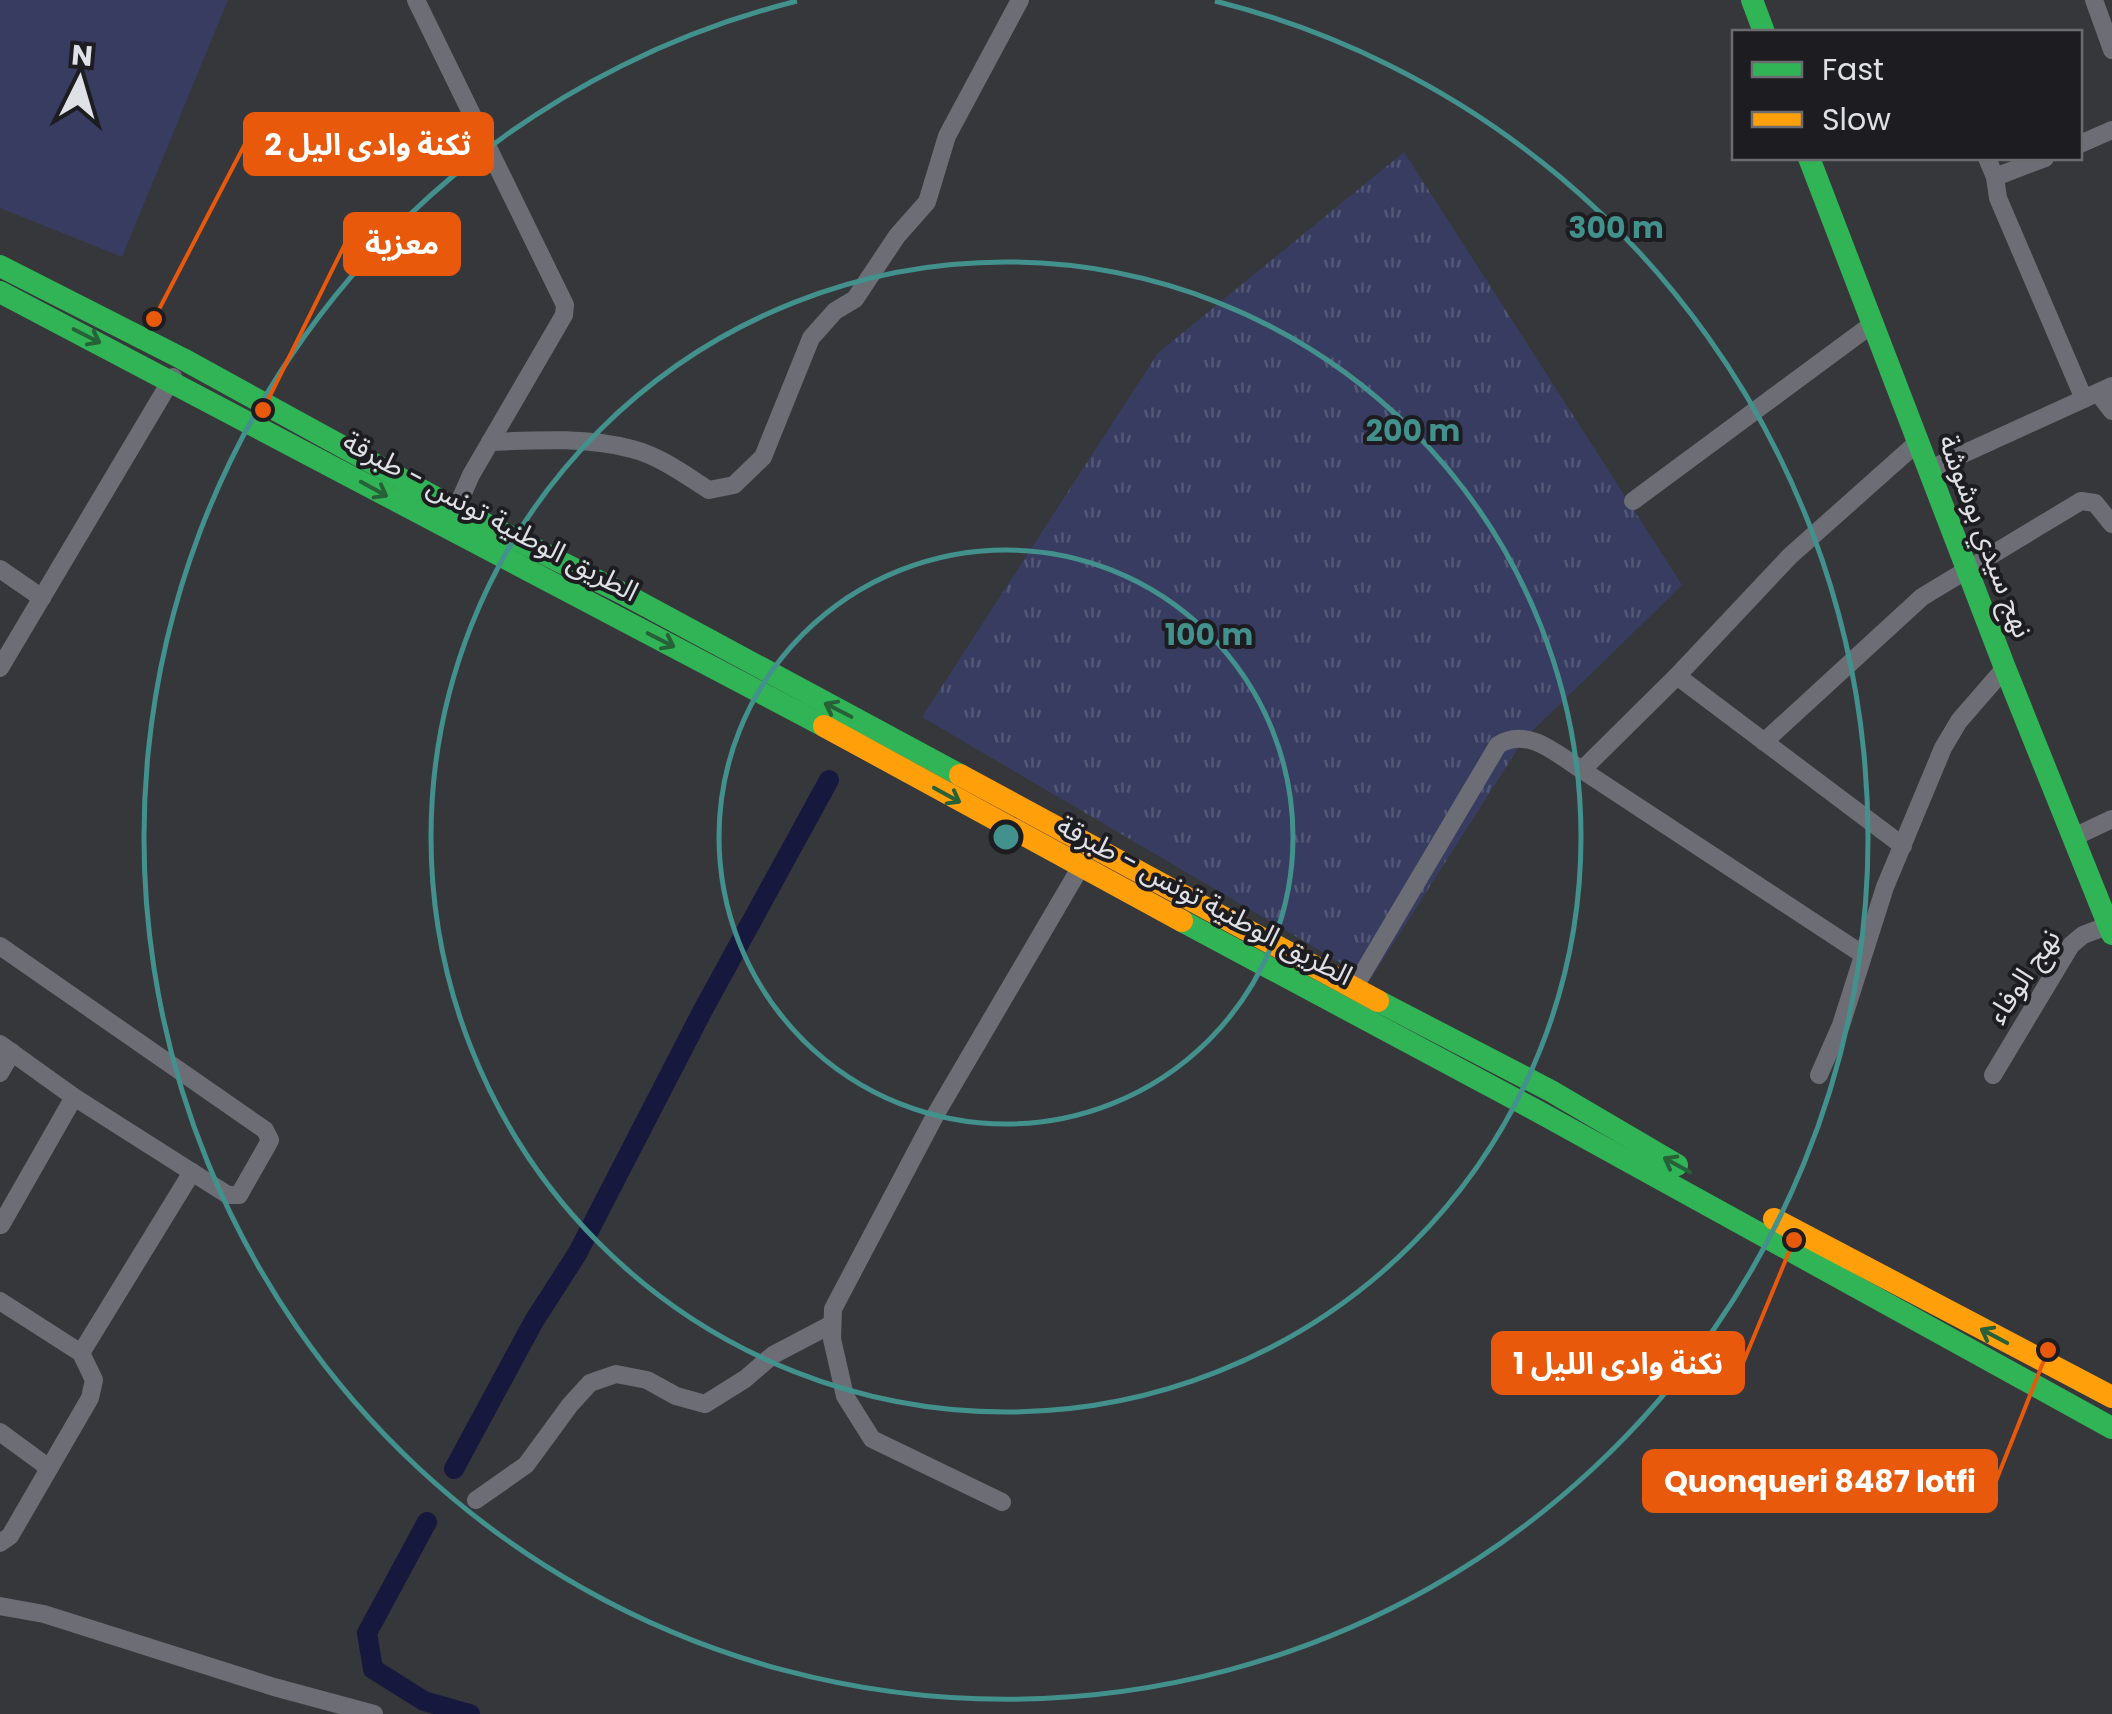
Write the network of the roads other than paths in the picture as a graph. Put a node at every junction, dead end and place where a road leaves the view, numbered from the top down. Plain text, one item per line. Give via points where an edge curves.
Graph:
1 (416, 0) edge
2 (1020, 0) edge
3 (1752, 0) edge
4 (2094, 0) edge
5 (1763, 30) edge
6 (2112, 50) edge
7 (2112, 130) edge
8 (2082, 143) edge
9 (1809, 160) edge
10 (1988, 160) edge
11 (2040, 160) edge
12 (1996, 177) junction
13 (0, 266) edge
14 (0, 292) edge
15 (1871, 324) junction
16 (178, 369) junction
17 (2098, 393) edge
18 (2112, 411) edge
19 (490, 442) junction
20 (1918, 442) junction
21 (1928, 470) junction
22 (1633, 501) dead end
23 (452, 518) junction
24 (2112, 524) edge
25 (0, 568) edge
26 (1968, 568) junction
27 (42, 598) junction
28 (0, 668) edge
29 (2005, 668) junction
30 (1677, 676) junction
31 (1764, 742) junction
32 (1582, 770) junction
33 (2112, 819) edge
34 (2072, 838) junction
35 (1903, 846) junction
36 (1080, 868) junction
37 (2111, 928) edge
38 (0, 946) edge
39 (1862, 954) junction
40 (1354, 988) junction
41 (1420, 1024) junction
42 (1409, 1045) junction
43 (6, 1048) edge
44 (0, 1073) edge
45 (1994, 1074) dead end
46 (1819, 1075) dead end
47 (74, 1098) junction
48 (192, 1172) junction
49 (1, 1225) edge
50 (0, 1301) edge
51 (832, 1324) junction
52 (81, 1353) junction
53 (2112, 1396) edge
54 (2112, 1428) edge
55 (0, 1432) edge
56 (49, 1468) junction
57 (476, 1500) dead end
58 (1002, 1502) dead end
59 (0, 1543) edge
60 (0, 1606) edge
61 (374, 1714) edge

1 - 19 street via 565,305
2 - 19 street via 947,136 926,202 855,299 812,338 763,457 734,484 709,490 633,449
3 - 5 main road
4 - 6 street
7 - 8 street
9 - 15 main road, نهج سيدي بوشوشة
10 - 12 street
11 - 12 street
12 - 17 street via 1998,198
13 - 16 main road, الطريق الوطنية تونس - طبرقة
14 -> 16 main road, الطريق الوطنية تونس - طبرقة
15 - 20 main road, نهج سيدي بوشوشة
15 - 22 street
16 - 23 main road, الطريق الوطنية تونس - طبرقة
16 - 27 street
17 - 18 street
17 - 21 street
19 - 23 street
20 - 21 main road, نهج سيدي بوشوشة
20 - 30 street via 1790,556
21 - 26 main road, نهج سيدي بوشوشة
23 -> 36 main road, الطريق الوطنية تونس - طبرقة
40 -> 23 main road, الطريق الوطنية تونس - طبرقة via 626,594
24 - 26 street via 2095,503 2081,501
25 - 27 street
26 - 29 main road, نهج سيدي بوشوشة
26 - 31 street via 1894,620
27 - 28 street
29 - 34 main road, نهج سيدي بوشوشة
29 - 35 street via 1943,748
30 - 31 street
30 - 32 street
31 - 35 street
32 - 39 street
32 - 40 street via 1526,738 1498,746
33 - 34 street
34 - 37 main road, نهج سيدي بوشوشة
35 - 39 street
36 - 42 main road, الطريق الوطنية تونس - طبرقة
36 - 51 street via 937,1112 832,1309
37 - 45 street, نهج الوفاء via 2083,934 2072,945
38 - 48 street via 268,1134 239,1195
39 - 46 street
40 - 41 main road, الطريق الوطنية تونس - طبرقة
41 - 42 main road
53 -> 41 main road, الطريق الوطنية تونس - طبرقة
42 - 54 main road, الطريق الوطنية تونس - طبرقة
43 - 44 street
43 - 47 street
47 - 48 street
47 - 49 street
48 - 52 street
50 - 52 street
51 - 57 street via 706,1404 616,1374 590,1382 526,1465
51 - 58 street via 844,1396 872,1439
52 - 56 street via 94,1380 90,1398
55 - 56 street
56 - 59 street
60 - 61 street

